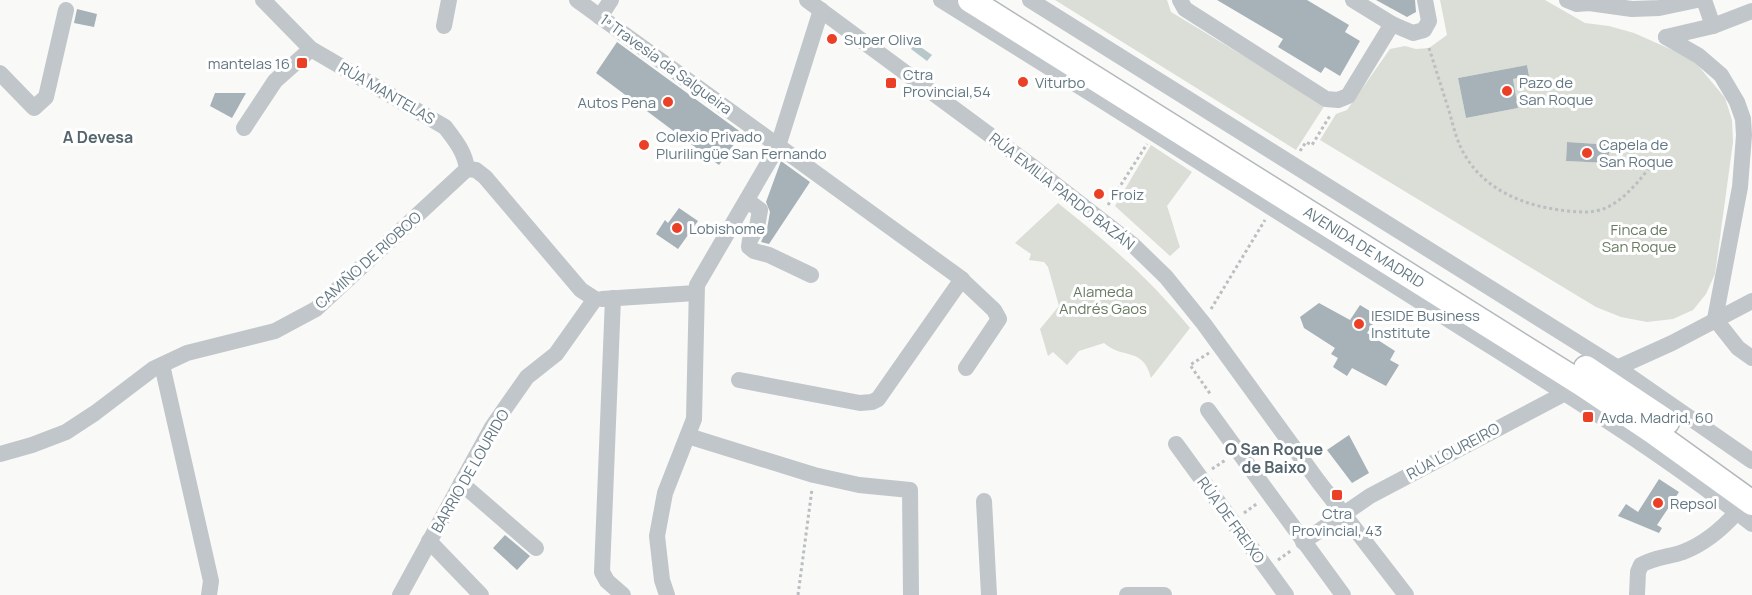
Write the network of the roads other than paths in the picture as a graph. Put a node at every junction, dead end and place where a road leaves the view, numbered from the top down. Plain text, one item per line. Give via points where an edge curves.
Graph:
1 (263, 0) edge
2 (449, 0) edge
3 (577, 0) edge
4 (611, 0) edge
5 (807, 0) edge
6 (941, 0) edge
7 (970, 0) edge
8 (1001, 0) edge
9 (1030, 0) edge
10 (1180, 0) edge
11 (1353, 0) edge
12 (1425, 0) edge
13 (1567, 0) edge
14 (1697, 0) edge
15 (1704, 0) edge
16 (1591, 2) edge
17 (1639, 4) edge
18 (66, 10) dead end
19 (821, 10) junction
20 (1752, 11) edge
21 (600, 17) junction
22 (1392, 24) junction
23 (444, 26) dead end
24 (1713, 26) junction
25 (311, 49) junction
26 (0, 73) edge
27 (244, 128) dead end
28 (778, 146) junction
29 (468, 169) junction
30 (748, 201) junction
31 (811, 275) dead end
32 (960, 278) junction
33 (696, 293) junction
34 (613, 298) junction
35 (595, 299) junction
36 (1752, 301) edge
37 (1715, 319) junction
38 (1752, 358) edge
39 (162, 365) junction
40 (966, 368) dead end
41 (739, 380) dead end
42 (1591, 380) junction
43 (1211, 404) road end
44 (688, 436) junction
45 (1176, 444) dead end
46 (0, 454) edge
47 (1752, 461) edge
48 (1752, 482) edge
49 (461, 483) junction
50 (984, 501) dead end
51 (1744, 507) edge
52 (1344, 514) junction
53 (1752, 524) edge
54 (429, 541) junction
55 (1300, 544) junction
56 (536, 548) dead end
57 (208, 595) edge
58 (400, 595) edge
59 (481, 595) edge
60 (623, 595) edge
61 (668, 595) edge
62 (910, 595) edge
63 (989, 595) edge
64 (1127, 595) edge
65 (1160, 595) edge
66 (1286, 595) edge
67 (1343, 595) edge
68 (1406, 595) edge
69 (1637, 595) edge

1 - 25 street, RÚA MANTELAS
2 - 23 street
3 - 21 street, 1ª Travesía da Salgueira
4 - 21 street
5 - 19 street, RÚA EMILIA PARDO BAZÁN
6 - 42 street, AVENIDA DE MADRID via 1273,207
7 - 42 highway, AVENIDA DE MADRID
8 - 42 highway, AVENIDA DE MADRID
9 - 42 street, AVENIDA DE MADRID via 1544,322
10 - 22 street via 1185,9 1326,99 1348,96
11 - 22 street
12 - 22 street via 1429,21 1424,30 1413,33
13 - 16 street via 1577,4
14 - 17 street
15 - 24 street
16 - 17 street via 1616,8
18 - 26 street via 46,97 34,108
19 - 28 street
19 - 52 street, RÚA EMILIA PARDO BAZÁN via 1132,244 1204,324
20 - 24 street
21 - 28 street, 1ª Travesía da Salgueira
24 - 37 street via 1666,37 1699,56 1720,75 1743,119 1740,187
25 - 27 street via 275,81
25 - 29 street, RÚA MANTELAS via 445,127 460,148
28 - 30 street
28 - 32 street, 1ª Travesía da Salgueira
29 - 35 street via 485,177 581,290
29 - 39 street, CAMIÑO DE RIOBOO via 316,309 275,331 187,353
30 - 31 street via 760,210 750,247
30 - 33 street via 700,278
32 - 40 street, 1ª Travesía da Salgueira via 999,319
32 - 41 street via 878,399 872,402
33 - 34 street
33 - 44 street via 694,419
34 - 35 street
34 - 60 street via 602,572
35 - 49 street, BARRIO DE LOURIDO via 556,354 527,376 492,427
36 - 37 street, RÚA LOUREIRO
37 - 38 street via 1738,348
37 - 42 street, RÚA LOUREIRO
39 - 46 street, CAMIÑO DE RIOBOO via 66,432
39 - 57 street via 212,581
42 - 47 street
42 - 48 highway, AVENIDA DE MADRID via 1635,399
42 - 51 highway, AVENIDA DE MADRID
42 - 52 street, RÚA LOUREIRO via 1370,496
43 - 55 street
44 - 61 street via 665,493 658,526 659,561
44 - 62 street via 814,475 910,490
45 - 66 street, RÚA DE FREIXO
49 - 54 street, BARRIO DE LOURIDO
49 - 56 street
50 - 63 street
51 - 53 street
51 - 69 street via 1722,529 1699,544 1641,565
52 - 55 street, RÚA LOUREIRO
52 - 68 street, RÚA EMILIA PARDO BAZÁN
54 - 58 street, BARRIO DE LOURIDO
54 - 59 street
55 - 67 street
64 - 65 street

